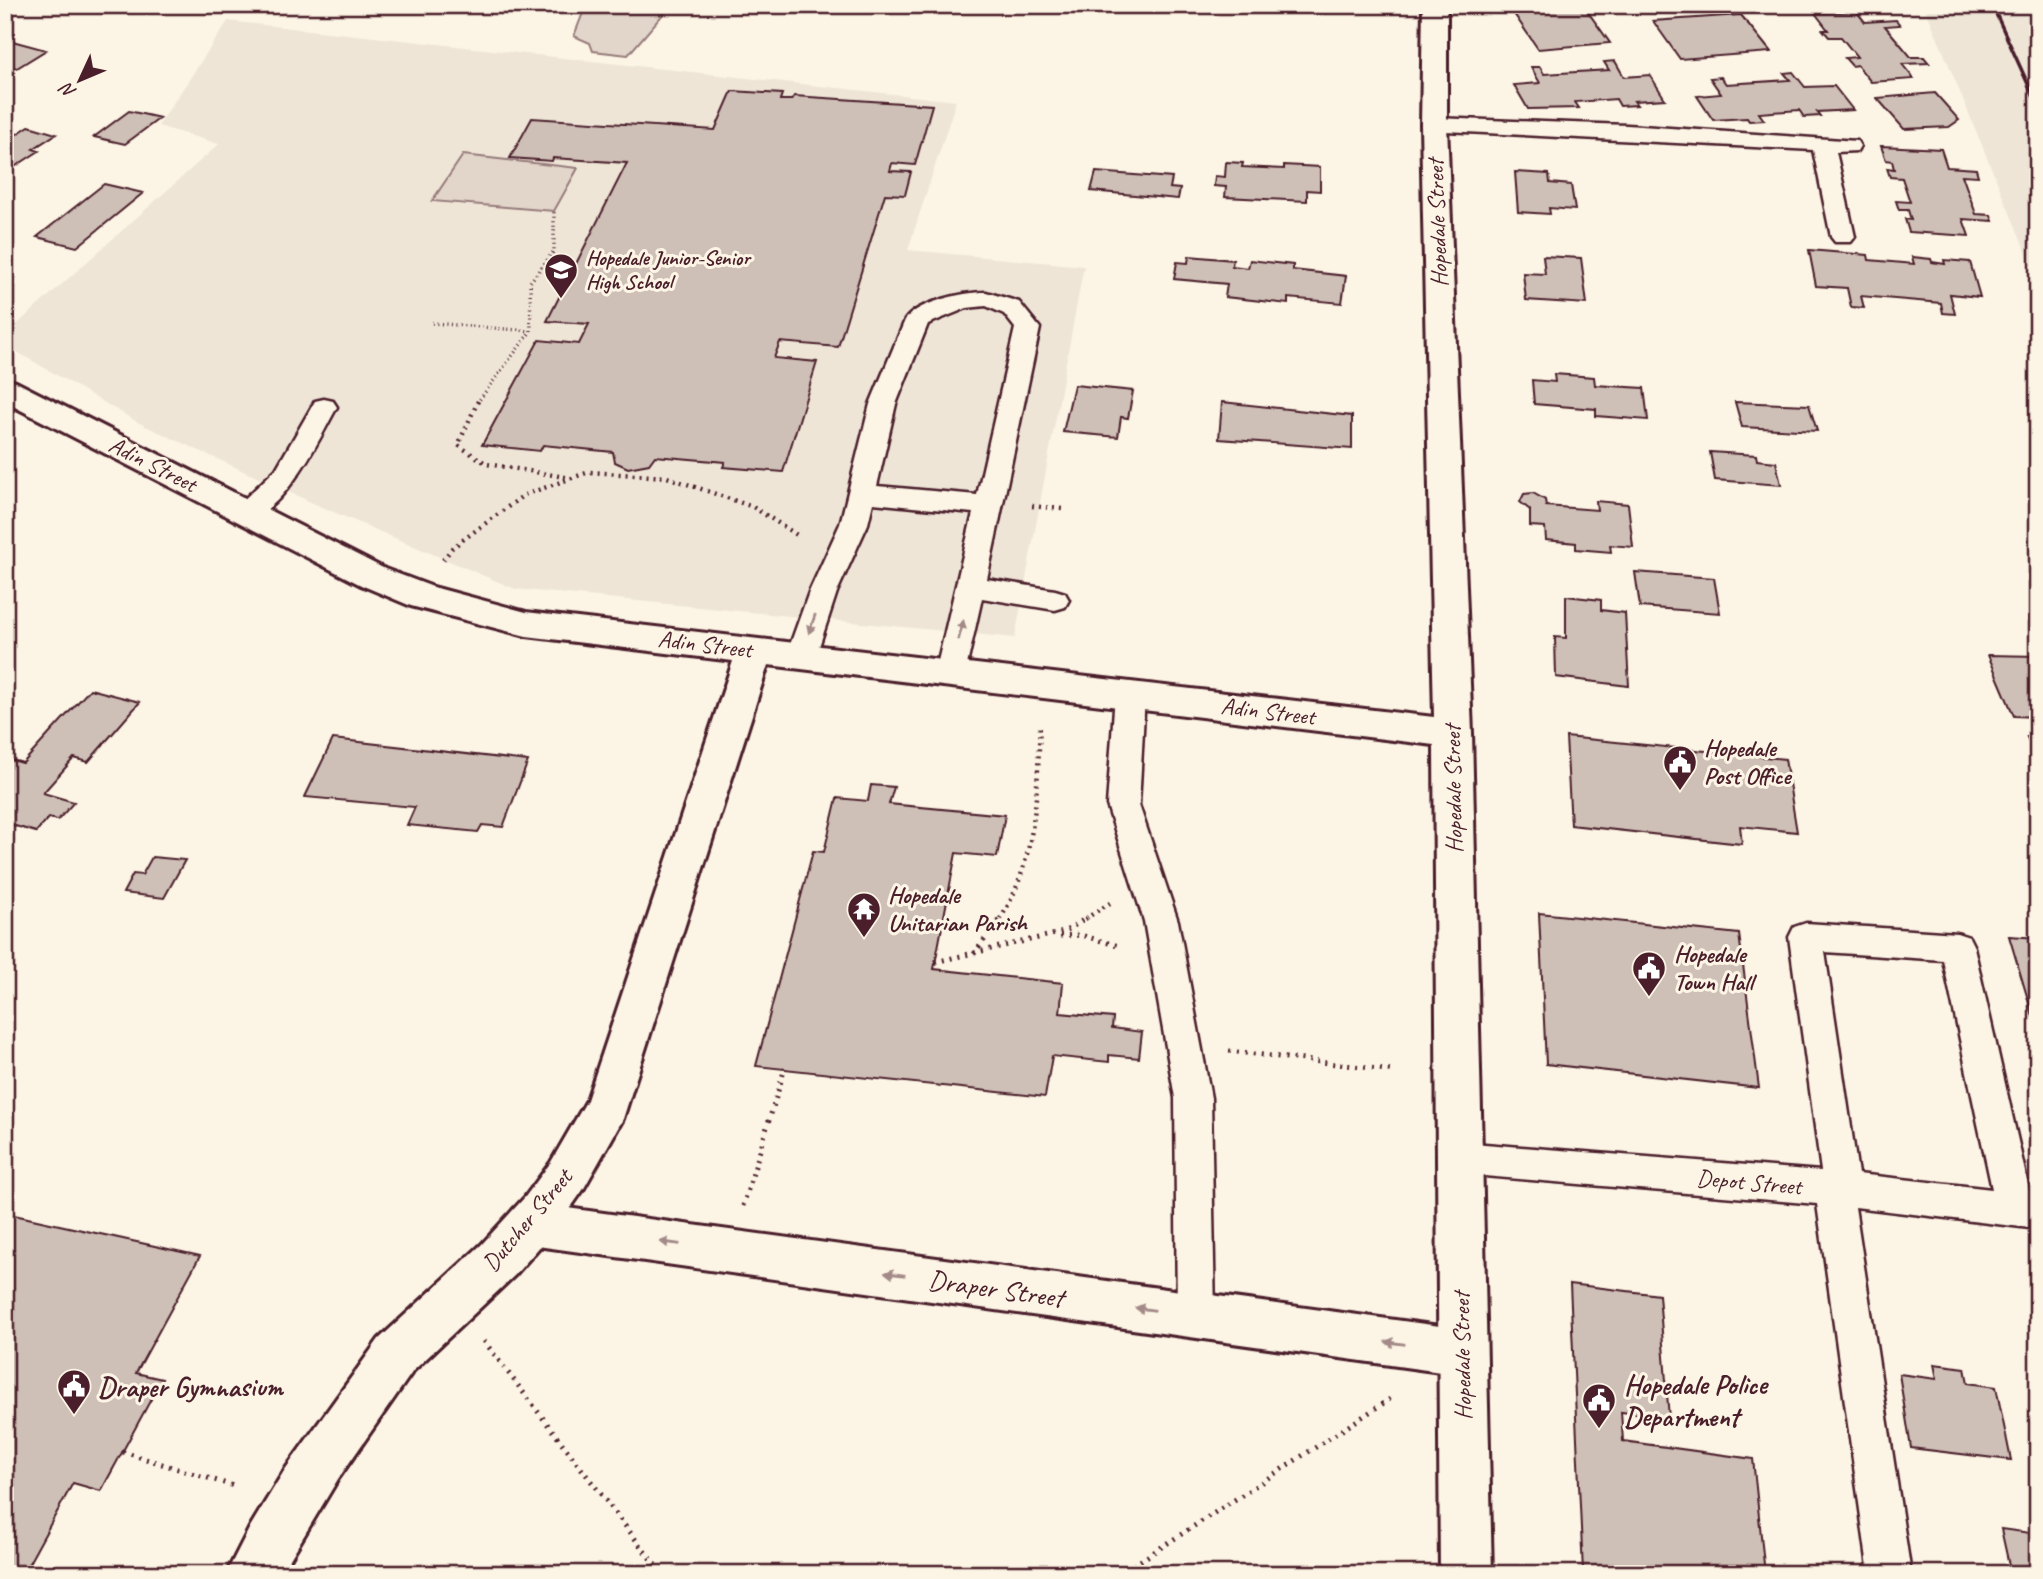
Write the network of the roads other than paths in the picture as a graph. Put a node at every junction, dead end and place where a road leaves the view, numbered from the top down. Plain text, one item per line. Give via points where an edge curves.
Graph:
1 (1434, 5) edge
2 (1434, 125) junction
3 (1824, 145) junction
4 (1849, 146) dead end
5 (1843, 237) dead end
6 (5, 389) edge
7 (324, 407) dead end
8 (861, 493) junction
9 (988, 505) junction
10 (247, 512) junction
11 (972, 587) junction
12 (1055, 600) dead end
13 (755, 650) junction
14 (802, 656) junction
15 (950, 674) junction
16 (1130, 694) junction
17 (1453, 733) junction
18 (1460, 1158) junction
19 (1838, 1189) junction
20 (2026, 1210) edge
21 (530, 1223) junction
22 (1196, 1316) junction
23 (1462, 1352) junction
24 (252, 1574) edge
25 (1466, 1574) edge
26 (1890, 1574) edge

1 - 2 street, Hopedale Street
2 - 3 lane
2 - 17 street, Hopedale Street
3 - 4 lane
3 - 5 lane
6 - 10 street, Adin Street
7 - 10 lane via 286,474
8 - 9 lane
8 - 9 lane via 883,404 917,320 962,299 981,298 1011,307 1028,328
8 -> 14 lane via 854,524 823,592
9 - 11 lane
10 - 13 street, Adin Street via 409,593 468,610 526,624
11 - 12 lane
15 -> 11 lane
13 - 14 street, Adin Street
13 - 21 street, Dutcher Street via 607,1106 567,1176
14 - 15 street, Adin Street
15 - 16 street, Adin Street
16 - 17 street, Adin Street
16 - 22 lane via 1123,805 1161,921 1192,1098
17 - 18 street, Hopedale Street
18 - 19 lane, Depot Street
18 - 23 street, Hopedale Street
19 - 20 lane, Depot Street
19 - 20 lane via 1806,937 1957,947
19 - 26 lane
22 -> 21 street, Draper Street
21 - 24 street, Dutcher Street via 498,1260 396,1355 322,1456
23 -> 22 street, Draper Street
23 - 25 street, Hopedale Street

